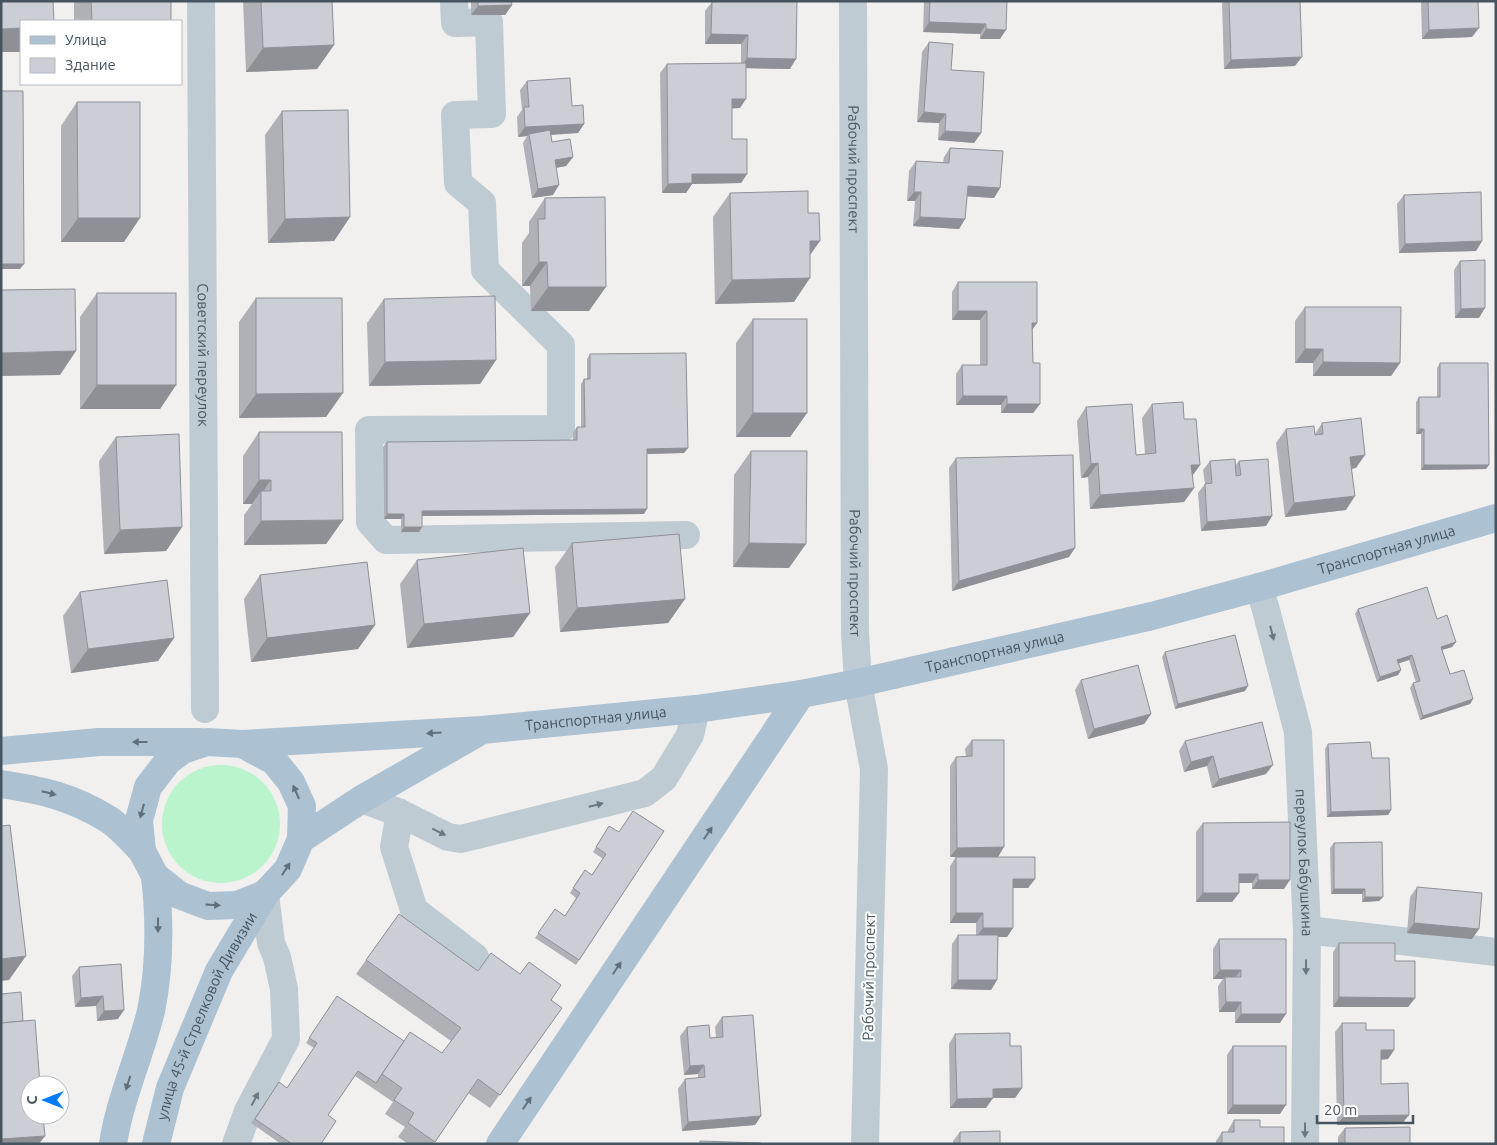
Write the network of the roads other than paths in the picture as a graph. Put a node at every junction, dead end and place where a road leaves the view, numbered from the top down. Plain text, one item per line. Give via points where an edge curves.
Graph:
1 (201, 1) edge
2 (454, 1) edge
3 (853, 1) edge
4 (1496, 518) edge
5 (686, 535) dead end
6 (1259, 586) junction
7 (858, 683) junction
8 (800, 694) junction
9 (205, 709) dead end
10 (696, 709) junction
11 (482, 730) junction
12 (206, 742) junction
13 (242, 744) junction
14 (1, 751) edge
15 (1, 784) edge
16 (362, 799) junction
17 (400, 814) junction
18 (301, 839) junction
19 (142, 851) junction
20 (155, 876) junction
21 (265, 894) junction
22 (1307, 930) junction
23 (1496, 952) edge
24 (475, 957) dead end
25 (113, 1144) edge
26 (156, 1144) edge
27 (236, 1144) edge
28 (500, 1144) edge
29 (865, 1144) edge
30 (1305, 1144) edge

1 - 9 street, Советский переулок
2 - 5 street via 455,22 489,22 492,114 455,115 458,182 482,203 486,270 561,345 561,429 369,430 370,522 386,540
3 - 7 street, Рабочий проспект via 855,622
4 - 6 main road, Транспортная улица
6 - 7 main road, Транспортная улица via 1152,616
6 -> 22 street, переулок Бабушкина via 1298,732
7 - 8 main road, Транспортная улица
7 - 29 street, Рабочий проспект via 874,769
8 - 10 main road, Транспортная улица
28 -> 8 main road
10 - 11 main road, Транспортная улица
17 -> 10 street via 461,839 646,793 664,778 686,742
11 -> 13 main road, Транспортная улица
11 - 16 main road, Транспортная улица
12 - 13 main road, Транспортная улица
12 -> 14 main road via 99,742
12 -> 19 main road, Транспортная улица via 183,750 168,761 148,787 139,820
18 -> 13 main road, Транспортная улица via 302,806 291,782 274,761
15 -> 19 main road via 32,788 85,807 109,820
16 - 17 street
16 - 18 main road, Транспортная улица
17 - 24 street via 394,847 414,910
21 -> 18 main road, Транспортная улица via 288,869
19 - 20 main road, Транспортная улица
20 -> 21 main road, Транспортная улица via 178,896 208,906 237,906
20 -> 25 main road via 158,931 154,989 116,1122
21 - 26 main road, улица 45-й Стрелковой Дивизии via 220,971 170,1088
27 -> 21 street via 248,1111 286,1039 284,990 271,943
22 - 23 street
22 -> 30 street, переулок Бабушкина

